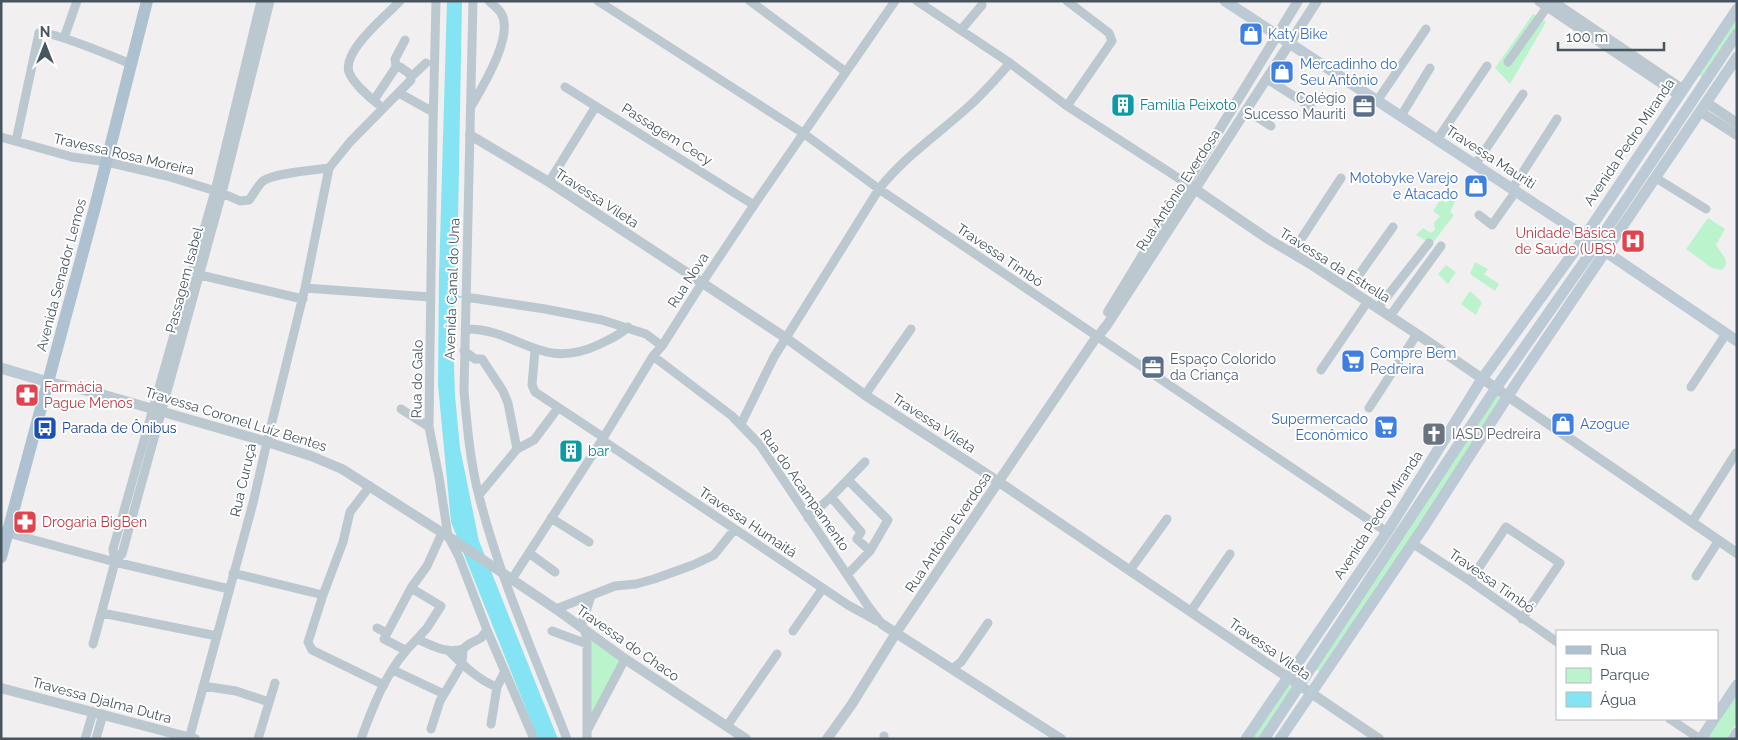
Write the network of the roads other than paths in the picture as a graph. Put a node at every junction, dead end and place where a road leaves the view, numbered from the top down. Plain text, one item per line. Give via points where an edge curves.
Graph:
1 (76, 1) edge
2 (147, 1) edge
3 (261, 1) edge
4 (270, 1) edge
5 (400, 1) edge
6 (436, 1) edge
7 (473, 1) edge
8 (489, 1) edge
9 (598, 1) edge
10 (750, 1) edge
11 (895, 1) edge
12 (917, 1) edge
13 (1067, 1) edge
14 (1225, 1) edge
15 (1298, 1) edge
16 (1317, 1) edge
17 (1546, 3) edge
18 (982, 5) dead end
19 (1737, 9) edge
20 (961, 30) junction
21 (1426, 30) dead end
22 (1737, 34) edge
23 (1277, 36) junction
24 (64, 38) junction
25 (405, 40) dead end
26 (1291, 44) junction
27 (1265, 56) junction
28 (1737, 58) edge
29 (1508, 62) dead end
30 (1010, 63) junction
31 (130, 64) junction
32 (426, 64) dead end
33 (1277, 64) junction
34 (1487, 66) dead end
35 (396, 67) junction
36 (1430, 68) dead end
37 (471, 72) junction
38 (489, 72) junction
39 (846, 72) junction
40 (411, 77) junction
41 (1267, 79) junction
42 (565, 87) dead end
43 (1681, 92) junction
44 (399, 93) junction
45 (1522, 94) dead end
46 (374, 100) junction
47 (1377, 101) junction
48 (472, 105) junction
49 (596, 106) junction
50 (1067, 106) junction
51 (1311, 107) dead end
52 (1704, 107) junction
53 (384, 109) junction
54 (1246, 110) junction
55 (433, 112) junction
56 (1401, 116) junction
57 (1557, 119) dead end
58 (1737, 122) edge
59 (1271, 126) dead end
60 (803, 134) junction
61 (470, 135) junction
62 (1737, 135) edge
63 (1, 137) edge
64 (1437, 140) junction
65 (16, 141) junction
66 (106, 162) junction
67 (1476, 164) junction
68 (328, 168) junction
69 (1341, 178) dead end
70 (1656, 178) junction
71 (549, 182) junction
72 (1190, 186) junction
73 (880, 190) junction
74 (1514, 190) junction
75 (218, 192) junction
76 (754, 205) junction
77 (1706, 209) dead end
78 (1479, 216) dead end
79 (1393, 226) dead end
80 (1584, 236) junction
81 (1429, 243) dead end
82 (1596, 245) junction
83 (1442, 246) dead end
84 (1606, 252) junction
85 (1292, 253) junction
86 (200, 275) junction
87 (702, 283) junction
88 (305, 288) junction
89 (1349, 289) junction
90 (430, 297) junction
91 (466, 297) junction
92 (302, 299) junction
93 (1368, 301) junction
94 (1378, 308) junction
95 (1390, 316) junction
96 (628, 327) junction
97 (465, 329) junction
98 (911, 329) dead end
99 (1417, 334) junction
100 (1726, 334) junction
101 (786, 338) junction
102 (1095, 338) junction
103 (1737, 341) edge
104 (662, 346) junction
105 (535, 350) junction
106 (464, 351) junction
107 (653, 356) junction
108 (1, 368) edge
109 (1321, 370) dead end
110 (1482, 380) junction
111 (48, 382) junction
112 (1690, 387) dead end
113 (1496, 388) junction
114 (865, 395) junction
115 (1508, 396) junction
116 (558, 408) junction
117 (1369, 408) dead end
118 (401, 409) dead end
119 (158, 410) junction
120 (741, 424) junction
121 (430, 427) junction
122 (602, 439) junction
123 (267, 442) junction
124 (517, 448) junction
125 (1736, 453) edge
126 (865, 462) dead end
127 (848, 480) junction
128 (999, 482) junction
129 (370, 486) junction
130 (478, 495) junction
131 (831, 497) junction
132 (551, 518) junction
133 (808, 518) junction
134 (1167, 519) dead end
135 (1692, 522) junction
136 (734, 530) junction
137 (4, 532) edge
138 (1387, 532) junction
139 (447, 536) junction
140 (1719, 540) junction
141 (589, 542) dead end
142 (1412, 543) junction
143 (870, 551) junction
144 (1737, 552) edge
145 (529, 553) junction
146 (1230, 554) dead end
147 (1, 557) edge
148 (115, 562) junction
149 (499, 570) junction
150 (1130, 570) junction
151 (555, 572) dead end
152 (233, 573) junction
153 (847, 575) junction
154 (1696, 576) dead end
155 (512, 579) junction
156 (1470, 581) junction
157 (411, 588) junction
158 (823, 588) junction
159 (229, 589) junction
160 (323, 595) junction
161 (591, 596) junction
162 (556, 609) junction
163 (1191, 611) junction
164 (102, 612) junction
165 (1522, 619) junction
166 (988, 623) dead end
167 (882, 624) junction
168 (377, 628) dead end
169 (583, 629) junction
170 (487, 630) junction
171 (552, 631) dead end
172 (793, 631) dead end
173 (387, 632) junction
174 (896, 633) junction
175 (217, 636) junction
176 (418, 639) junction
177 (1556, 641) edge
178 (93, 644) dead end
179 (587, 644) junction
180 (463, 649) junction
181 (405, 650) junction
182 (448, 650) junction
183 (777, 654) dead end
184 (625, 659) junction
185 (462, 664) junction
186 (952, 669) junction
187 (393, 670) junction
188 (505, 671) junction
189 (1288, 676) junction
190 (275, 683) dead end
191 (384, 685) junction
192 (1300, 685) junction
193 (1737, 685) edge
194 (203, 686) junction
195 (497, 687) junction
196 (1, 688) edge
197 (444, 694) junction
198 (1310, 694) junction
199 (270, 702) junction
200 (98, 713) junction
201 (1718, 714) edge
202 (1672, 720) edge
203 (1713, 720) edge
204 (491, 724) dead end
205 (727, 726) junction
206 (431, 729) dead end
207 (1737, 732) edge
208 (587, 735) edge
209 (191, 738) edge
210 (86, 739) edge
211 (96, 739) edge
212 (258, 739) edge
213 (361, 739) edge
214 (534, 739) edge
215 (567, 739) edge
216 (746, 739) edge
217 (827, 739) edge
218 (1061, 739) edge
219 (1246, 739) edge
220 (1264, 739) edge
221 (1280, 739) edge
222 (1379, 739) edge
223 (1700, 739) edge
224 (1733, 739) edge

1 - 24 street
2 - 31 main road, Avenida Senador Lemos
3 - 75 street, Passagem Isabel
4 - 75 street, Passagem Isabel
5 - 46 street via 363,39 349,62 351,77
6 - 55 street, Rua do Galo
7 - 37 street, Avenida Canal do Una
8 - 38 street via 502,15 505,27
9 - 60 street, Travessa Timbó
10 - 39 street
11 - 39 street, Rua Nova
12 - 20 street, Travessa da Estrella
13 - 50 street via 1110,33 1112,41
14 - 23 main road, Travessa Mauriti
15 - 23 street, Rua Antônio Everdosa
16 - 26 street, Rua Antônio Everdosa
17 - 29 street
17 - 43 street
18 - 20 street
19 - 43 main road, Avenida Pedro Miranda
20 - 30 street, Travessa da Estrella
21 - 47 street
22 - 82 main road, Avenida Pedro Miranda
23 - 26 main road, Travessa Mauriti
23 - 27 street, Rua Antônio Everdosa
24 - 31 street
24 - 65 street via 43,32 38,35
25 - 35 street via 395,58
26 - 33 street, Rua Antônio Everdosa
26 - 47 main road, Travessa Mauriti
27 - 33 street via 1274,56
27 - 72 street, Rua Antônio Everdosa
28 - 52 main road
30 - 50 street, Travessa da Estrella
30 - 73 street via 980,96 914,151
31 - 66 main road, Avenida Senador Lemos
32 - 40 street, Rua Curuçá
33 - 41 street, Rua Antônio Everdosa
34 - 64 street
35 - 40 street
35 - 46 street
36 - 56 street
37 - 38 street
37 - 48 street, Avenida Canal do Una
38 - 48 street
39 - 60 street, Rua Nova
40 - 44 street, Rua Curuçá
41 - 51 street
41 - 54 street, Rua Antônio Everdosa
42 - 49 street, Passagem Cecy
43 - 80 main road, Avenida Pedro Miranda
44 - 53 street, Rua Curuçá
44 - 55 street
45 - 67 street
46 - 53 street
47 - 56 main road, Travessa Mauriti
48 - 61 street, Avenida Canal do Una
49 - 71 street
49 - 76 street, Passagem Cecy
50 - 72 street, Travessa da Estrella
52 - 58 street
52 - 62 street
52 - 70 main road
53 - 68 street, Rua Curuçá
54 - 59 street
54 - 72 street, Rua Antônio Everdosa
55 - 90 street, Rua do Galo
56 - 64 main road, Travessa Mauriti
57 - 74 street
60 - 73 street, Travessa Timbó
60 - 76 street, Rua Nova
61 - 71 street, Travessa Vileta
61 - 91 street, Avenida Canal do Una
63 - 65 street, Travessa Rosa Moreira
64 - 67 main road, Travessa Mauriti
65 - 66 street, Travessa Rosa Moreira via 72,157
66 - 75 street, Travessa Rosa Moreira
66 - 111 main road, Avenida Senador Lemos
67 - 74 main road, Travessa Mauriti
68 - 75 street, Travessa Rosa Moreira via 267,179 249,200 240,201
68 - 88 street, Rua Curuçá
69 - 85 street
70 - 77 street
70 - 84 main road
71 - 87 street, Travessa Vileta
72 - 85 street, Travessa da Estrella
72 - 102 street, Rua Antônio Everdosa
73 - 101 street
73 - 102 street, Travessa Timbó
74 - 78 street via 1492,225
74 - 80 main road, Travessa Mauriti
75 - 86 street, Passagem Isabel
75 - 119 street, Passagem Isabel
76 - 87 street, Rua Nova
79 - 89 street
80 - 82 main road, Travessa Mauriti
80 - 110 main road, Avenida Pedro Miranda
81 - 94 street
82 - 84 main road, Travessa Mauriti
82 - 113 main road, Avenida Pedro Miranda
83 - 95 street
84 - 100 main road, Travessa Mauriti
84 - 115 main road
85 - 89 street, Travessa da Estrella
86 - 92 street
86 - 119 street, Passagem Isabel
87 - 101 street, Travessa Vileta
87 - 104 street, Rua Nova
88 - 90 street
88 - 92 street, Rua Curuçá
89 - 93 street, Travessa da Estrella
90 - 121 street, Rua do Galo
91 - 96 street via 568,313
91 - 97 street, Avenida Canal do Una
92 - 123 street, Rua Curuçá
93 - 94 street, Travessa da Estrella
93 - 109 street
94 - 95 street, Travessa da Estrella
95 - 99 street, Travessa da Estrella
96 - 104 street via 646,334
96 - 105 street via 619,336 582,352 561,354
97 - 105 street via 485,330
97 - 106 street, Avenida Canal do Una
98 - 114 street
99 - 110 street, Travessa da Estrella
99 - 117 street
100 - 103 main road, Travessa Mauriti
100 - 112 street
101 - 114 street, Travessa Vileta
101 - 120 street
102 - 128 street, Rua Antônio Everdosa
102 - 138 street, Travessa Timbó
104 - 107 street, Rua Nova
105 - 116 street, Travessa Humaitá via 533,388
106 - 124 street via 475,359 482,359 503,391
106 - 130 street, Avenida Canal do Una via 464,395
107 - 120 street, Rua do Acampamento
107 - 122 street, Rua Nova
108 - 111 main road, Travessa Coronel Luíz Bentes
110 - 113 street, Travessa da Estrella
110 - 138 main road, Avenida Pedro Miranda
111 - 119 street, Travessa Coronel Luíz Bentes
111 - 137 main road, Avenida Senador Lemos
113 - 115 street, Travessa da Estrella
113 - 192 main road, Avenida Pedro Miranda
114 - 128 street, Travessa Vileta
115 - 135 street, Travessa da Estrella
115 - 142 main road
116 - 122 street, Travessa Humaitá
116 - 124 street via 534,440
118 - 121 street
119 - 123 street, Travessa Coronel Luíz Bentes
119 - 148 street, Passagem Isabel via 122,554
120 - 133 street, Rua do Acampamento via 769,458
121 - 139 street, Rua do Galo
122 - 132 street, Rua Nova
122 - 136 street, Travessa Humaitá
123 - 129 street, Travessa Coronel Luíz Bentes via 342,469
123 - 152 street, Rua Curuçá
124 - 130 street
125 - 135 street
126 - 127 street
127 - 131 street
127 - 143 street via 888,520
128 - 150 street, Travessa Vileta
128 - 174 street, Rua Antônio Everdosa
129 - 139 street, Travessa Coronel Luíz Bentes
129 - 160 street via 350,512 343,542
130 - 149 street, Avenida Canal do Una
131 - 133 street
131 - 143 street via 861,532 857,539
132 - 141 street
132 - 145 street, Rua Nova
133 - 153 street, Rua do Acampamento
134 - 150 street
135 - 140 street, Travessa da Estrella
136 - 158 street, Travessa Humaitá
136 - 161 street via 714,555 693,566 636,584 615,586
137 - 147 main road, Avenida Senador Lemos
137 - 148 street
138 - 189 main road, Avenida Pedro Miranda
139 - 149 street, Travessa Coronel Luíz Bentes
139 - 157 street
139 - 170 street, Rua do Galo via 459,557
140 - 144 street, Travessa da Estrella
140 - 154 street
142 - 156 street, Travessa Timbó
142 - 198 main road
143 - 153 street
145 - 151 street
145 - 155 street, Rua Nova
146 - 163 street
148 - 159 street
148 - 164 street, Passagem Isabel
149 - 155 street, Travessa do Chaco
149 - 215 street
150 - 163 street, Travessa Vileta
152 - 159 street, Rua Curuçá
152 - 160 street
153 - 167 street, Rua do Acampamento
155 - 162 street, Travessa do Chaco
156 - 165 street, Travessa Timbó
156 - 165 street via 1506,527 1560,563
157 - 173 street
157 - 176 street via 441,606
158 - 167 street, Travessa Humaitá
158 - 172 street
159 - 175 street, Rua Curuçá
160 - 191 street via 309,637 312,650
161 - 162 street
161 - 169 street
162 - 169 street, Travessa do Chaco
163 - 189 street, Travessa Vileta
164 - 175 street
164 - 178 street, Passagem Isabel
165 - 177 street, Travessa Timbó
166 - 186 street via 961,662
167 - 174 street, Rua do Acampamento
168 - 173 street
169 - 179 street
169 - 184 street, Travessa do Chaco
170 - 180 street via 481,638
170 - 188 street, Rua do Galo
171 - 179 street
173 - 181 street via 384,639
174 - 186 street
174 - 217 street, Rua Antônio Everdosa
175 - 194 street, Rua Curuçá
176 - 181 street
176 - 182 street
179 - 208 street
180 - 182 street
180 - 185 street
181 - 187 street
182 - 185 street
183 - 205 street
184 - 205 street, Travessa do Chaco
184 - 208 street
185 - 195 street
185 - 197 street
186 - 218 street
187 - 191 street
187 - 197 street
188 - 195 street
188 - 214 street, Rua do Galo
189 - 192 street, Travessa Vileta
189 - 219 main road, Avenida Pedro Miranda
190 - 199 street
191 - 213 street
192 - 198 street, Travessa Vileta
192 - 220 main road, Avenida Pedro Miranda
193 - 201 main road
194 - 199 street via 236,691
194 - 209 street, Rua Curuçá
195 - 204 street
196 - 200 street, Travessa Djalma Dutra
197 - 206 street
198 - 221 main road
198 - 222 street, Travessa Vileta
199 - 212 street
200 - 209 street, Travessa Djalma Dutra
200 - 210 street
200 - 211 street
202 - 223 street
203 - 223 main road
205 - 216 street, Travessa do Chaco
207 - 224 main road

